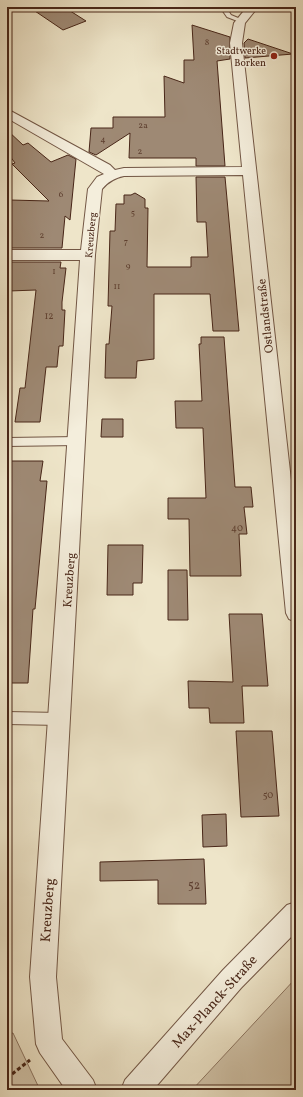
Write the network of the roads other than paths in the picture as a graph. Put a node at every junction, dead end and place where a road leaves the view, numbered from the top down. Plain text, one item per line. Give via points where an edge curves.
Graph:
1 (223, 7) edge
2 (253, 7) edge
3 (240, 20) junction
4 (7, 113) edge
5 (249, 171) junction
6 (112, 175) junction
7 (7, 255) edge
8 (88, 256) junction
9 (78, 441) junction
10 (7, 442) edge
11 (294, 588) edge
12 (296, 613) edge
13 (7, 718) edge
14 (60, 719) junction
15 (296, 914) edge
16 (83, 1090) edge
17 (134, 1090) edge

1 - 3 lane via 229,16
2 - 3 street
3 - 5 street, Ostlandstraße via 236,29 236,43
4 - 6 street via 105,168
5 - 6 street, Kreuzberg via 124,172
5 - 11 street, Ostlandstraße
6 - 8 street, Kreuzberg via 102,180 95,189
7 - 8 street
8 - 9 street, Kreuzberg
9 - 10 lane
9 - 14 street, Kreuzberg
11 - 12 street, Ostlandstraße
13 - 14 lane
14 - 16 street, Kreuzberg via 43,977 50,1044
15 - 17 street, Max-Planck-Straße via 232,978

